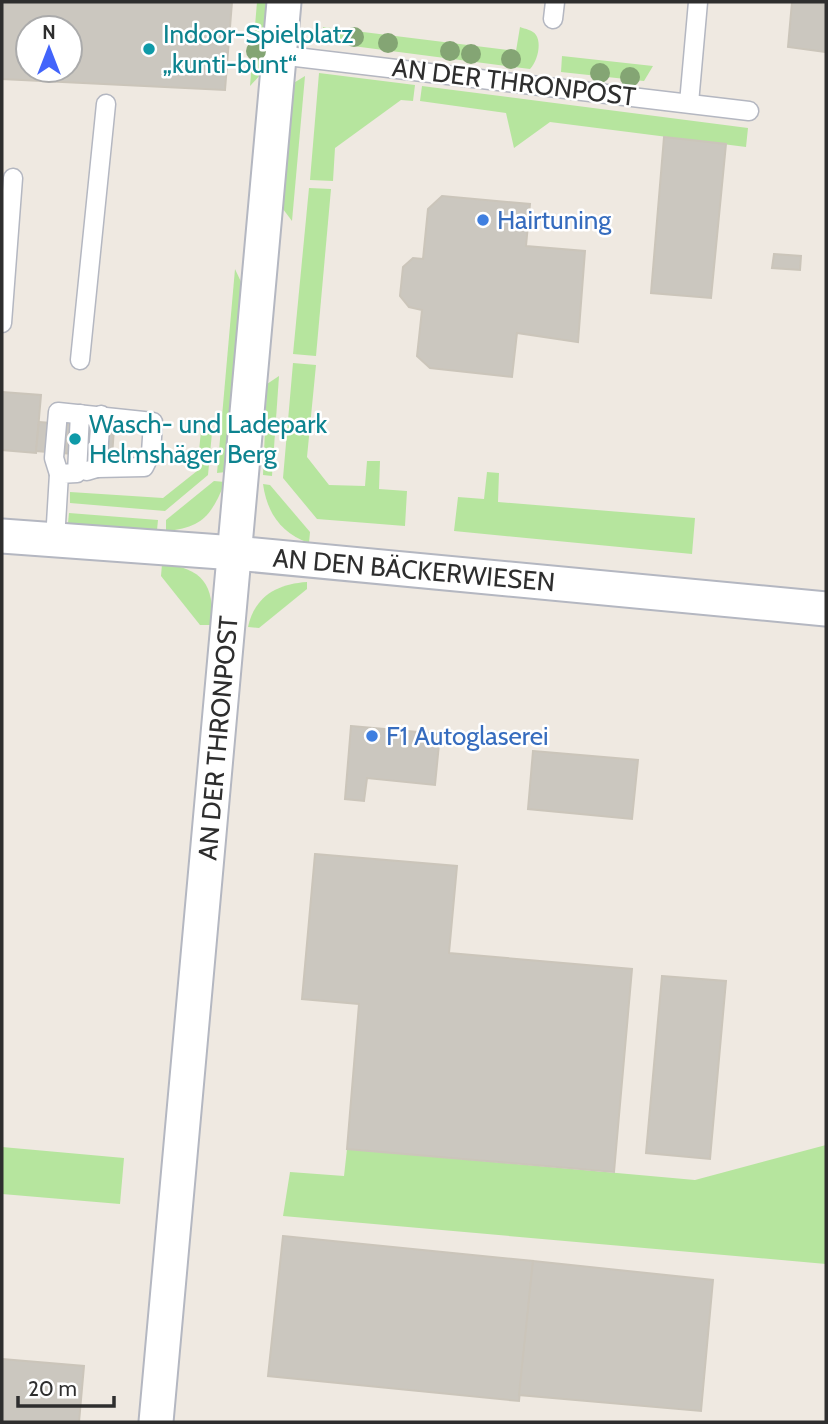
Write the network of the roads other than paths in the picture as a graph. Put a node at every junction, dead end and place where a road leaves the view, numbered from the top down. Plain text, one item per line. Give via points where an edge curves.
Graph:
1 (284, 2) edge
2 (698, 2) edge
3 (279, 55) junction
4 (689, 103) junction
5 (106, 104) dead end
6 (749, 111) dead end
7 (13, 178) dead end
8 (2, 323) edge
9 (80, 360) dead end
10 (80, 414) junction
11 (101, 415) junction
12 (97, 468) junction
13 (68, 473) junction
14 (2, 536) edge
15 (55, 540) junction
16 (235, 553) junction
17 (826, 609) edge
18 (156, 1422) edge

1 - 3 street, AN DER THRONPOST
2 - 4 lane
3 - 4 lane, AN DER THRONPOST
3 - 16 street, AN DER THRONPOST
4 - 6 lane, AN DER THRONPOST
5 - 9 lane
7 - 8 lane
10 - 11 lane
10 - 13 lane
10 - 13 lane via 58,412 54,458
11 - 12 lane
11 - 12 lane via 153,422 151,453 144,467
12 - 13 lane
13 - 15 lane
14 - 15 street, AN DEN BÄCKERWIESEN
15 - 16 street, AN DEN BÄCKERWIESEN
16 - 17 street, AN DEN BÄCKERWIESEN
16 - 18 street, AN DER THRONPOST

